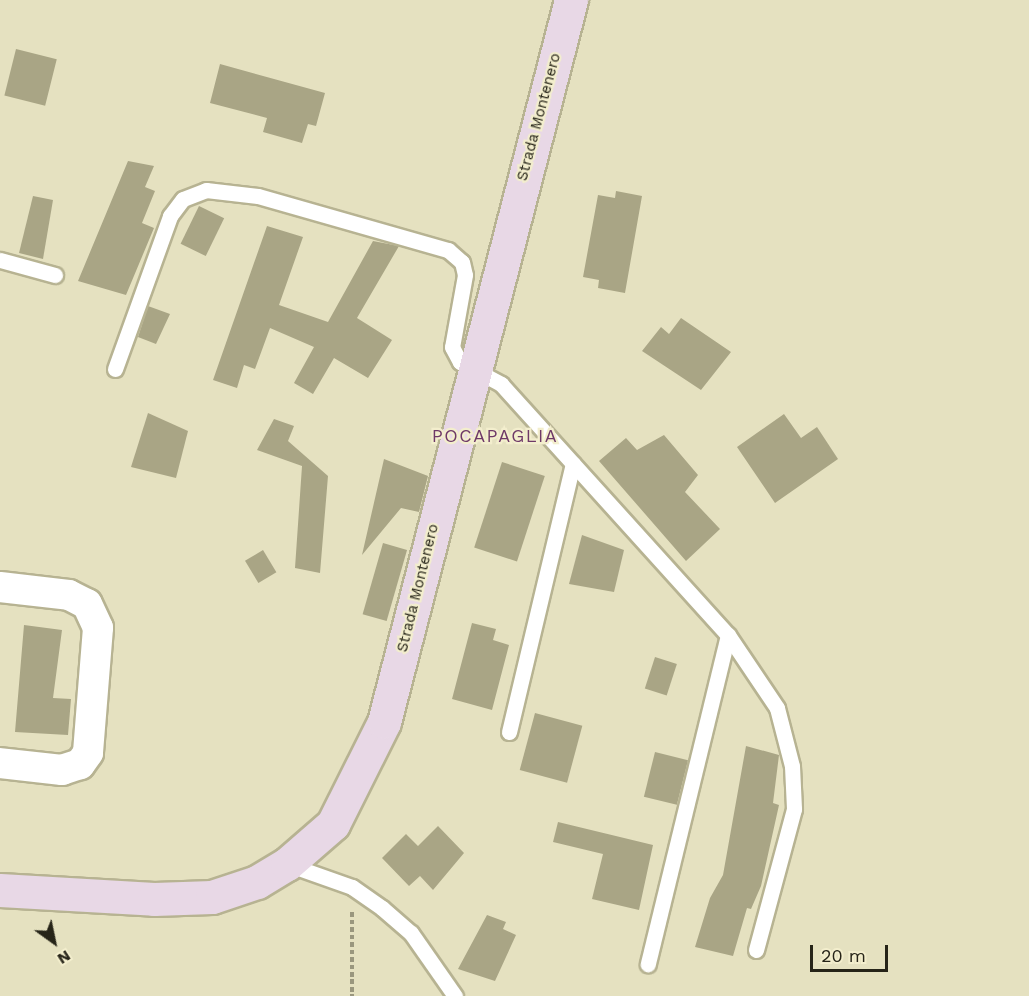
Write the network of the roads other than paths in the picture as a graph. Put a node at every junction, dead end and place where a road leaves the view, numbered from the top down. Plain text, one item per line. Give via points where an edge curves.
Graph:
1 (571, 0) edge
2 (0, 260) edge
3 (55, 275) dead end
4 (115, 369) dead end
5 (474, 369) junction
6 (573, 464) junction
7 (0, 587) edge
8 (728, 635) junction
9 (509, 732) dead end
10 (0, 763) edge
11 (286, 864) junction
12 (0, 890) edge
13 (756, 950) dead end
14 (648, 964) dead end
15 (455, 996) edge

1 - 5 main road, Strada Montenero
2 - 3 lane
4 - 5 lane via 170,216 183,199 206,190 258,196 448,250 462,262 465,276 452,346 460,362
5 - 6 lane via 501,384
5 - 11 main road, Strada Montenero via 384,722 333,824
6 - 8 lane
6 - 9 lane
7 - 10 street via 69,595 87,604 98,628 88,753 80,764 62,770
8 - 13 lane via 777,708 792,766 794,809
8 - 14 lane
11 - 12 main road, Strada Montenero via 257,882 212,897 154,900
11 - 15 lane via 352,887 411,933

